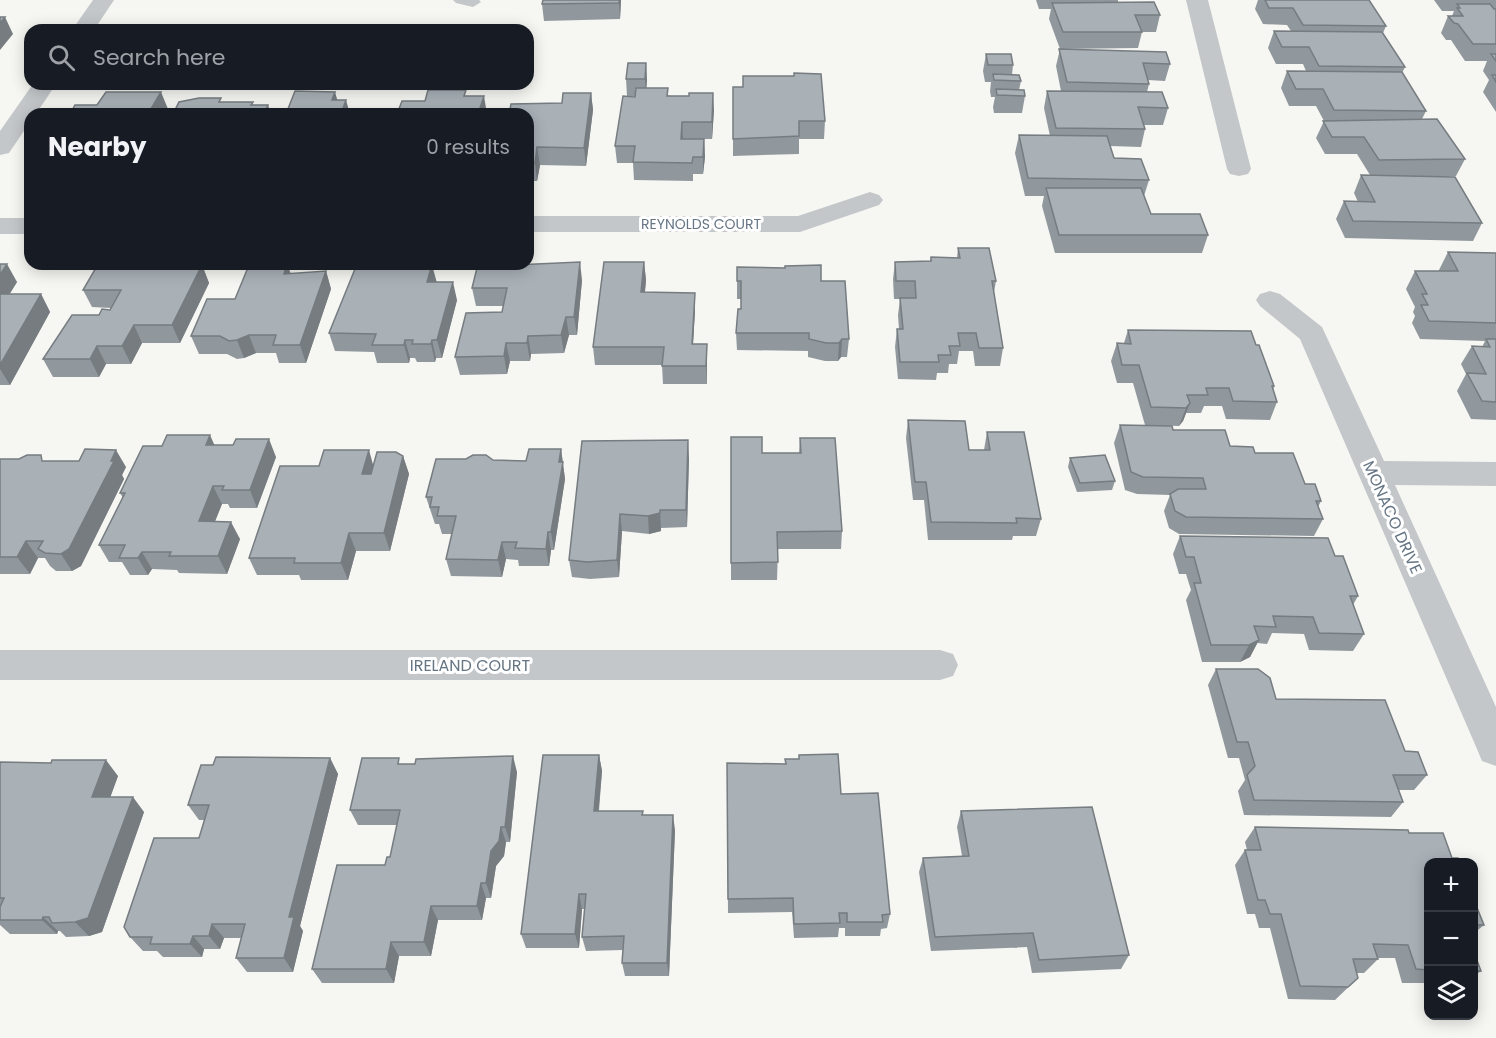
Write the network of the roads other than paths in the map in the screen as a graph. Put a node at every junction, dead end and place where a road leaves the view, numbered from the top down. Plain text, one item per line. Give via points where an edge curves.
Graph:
1 (104, 0) edge
2 (1197, 0) edge
3 (87, 24) edge
4 (39, 90) edge
5 (12, 115) edge
6 (0, 148) edge
7 (1239, 169) dead end
8 (870, 200) dead end
9 (534, 224) edge
10 (0, 226) edge
11 (24, 226) edge
12 (1270, 300) dead end
13 (1374, 473) junction
14 (1496, 474) edge
15 (0, 665) edge
16 (940, 665) dead end
17 (1496, 749) edge

1 - 3 street
2 - 7 street
4 - 5 street
5 - 6 street
8 - 9 street, REYNOLDS COURT via 800,224
10 - 11 street
12 - 13 street, MONACO DRIVE via 1312,334
13 - 14 street
13 - 17 street, MONACO DRIVE
15 - 16 street, IRELAND COURT

